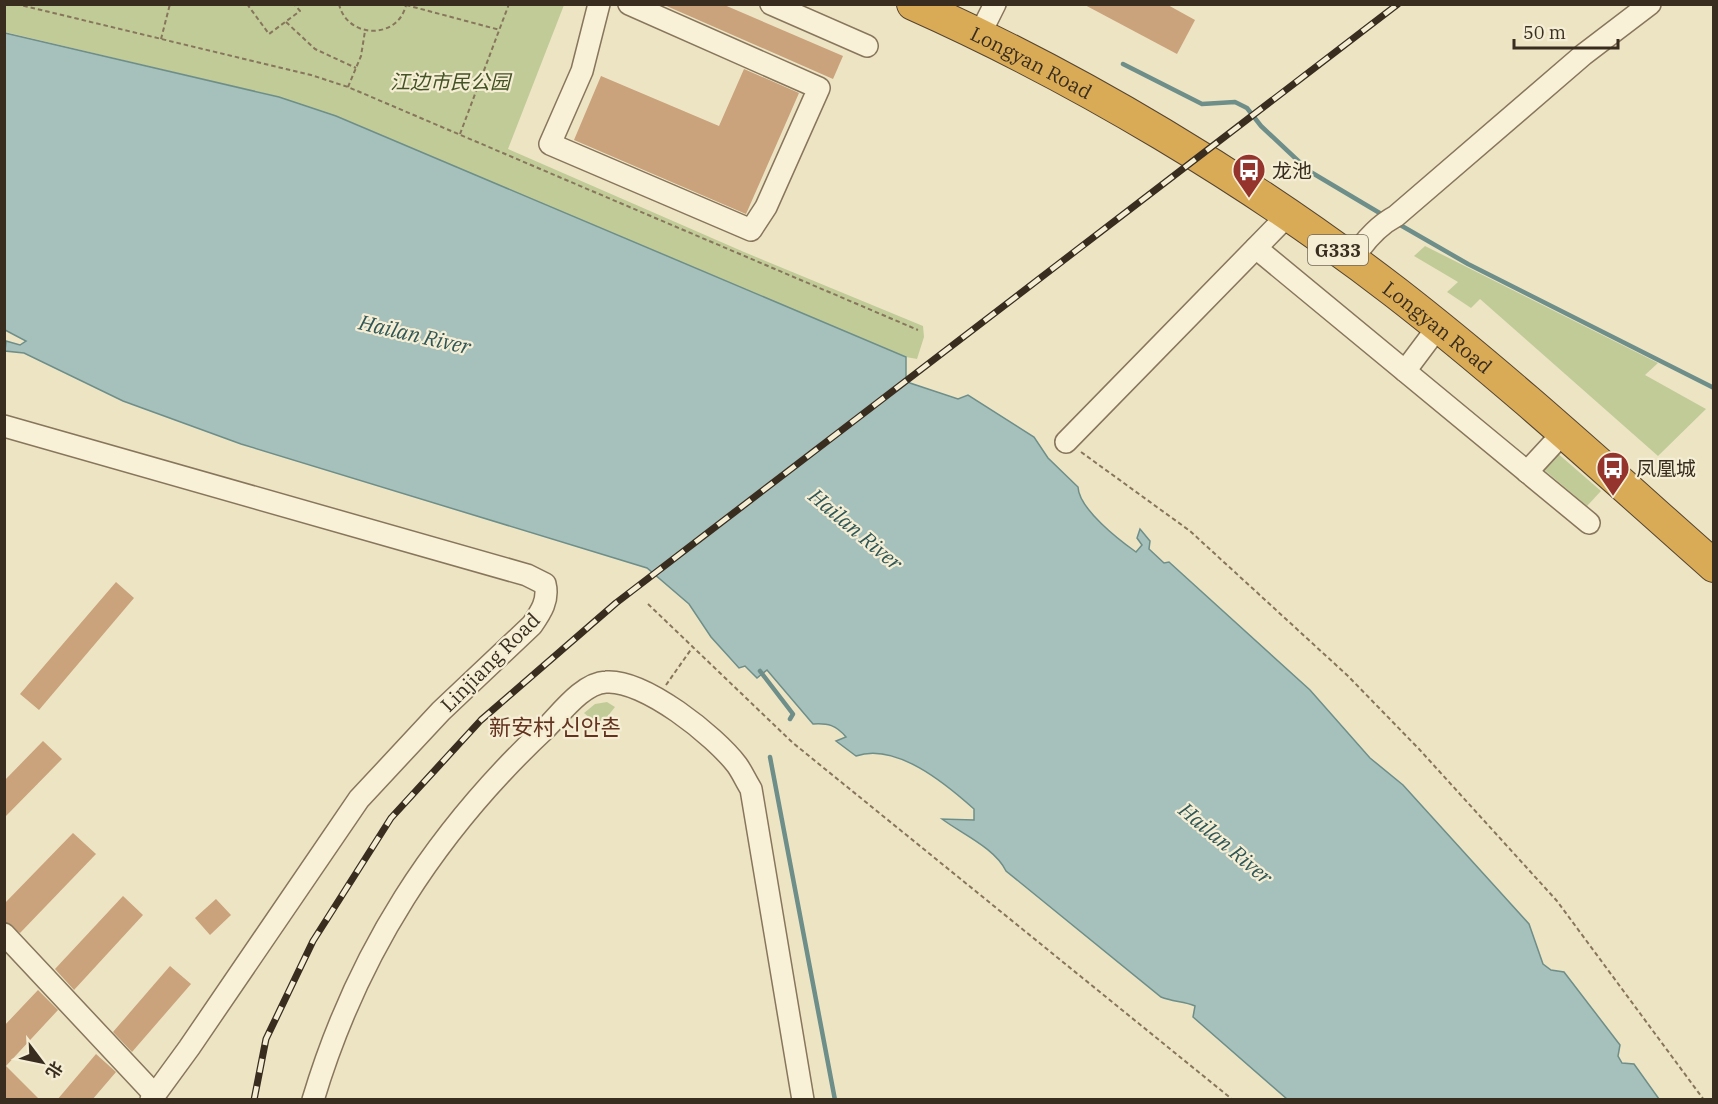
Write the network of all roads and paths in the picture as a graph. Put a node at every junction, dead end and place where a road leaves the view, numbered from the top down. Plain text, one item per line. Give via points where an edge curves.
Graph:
1 (16, 4) edge
2 (170, 4) edge
3 (247, 4) edge
4 (294, 4) edge
5 (339, 4) edge
6 (509, 4) edge
7 (600, 4) edge
8 (629, 4) edge
9 (771, 4) edge
10 (913, 4) edge
11 (953, 4) edge
12 (1650, 4) edge
13 (406, 5) edge
14 (987, 20) edge
15 (286, 22) junction
16 (500, 30) junction
17 (365, 31) junction
18 (161, 39) junction
19 (867, 46) dead end
20 (356, 68) junction
21 (348, 87) junction
22 (460, 135) junction
23 (1287, 216) junction
24 (1256, 248) junction
25 (1357, 252) junction
26 (1438, 327) junction
27 (918, 330) dead end
28 (1405, 370) junction
29 (4, 426) edge
30 (1563, 433) junction
31 (1066, 442) joint
32 (1527, 472) junction
33 (1589, 523) dead end
34 (1713, 543) edge
35 (1713, 566) edge
36 (648, 604) dead end
37 (692, 648) junction
38 (657, 697) junction
39 (4, 934) edge
40 (153, 1097) edge
41 (313, 1100) edge
42 (803, 1100) edge
43 (1233, 1100) edge
44 (1704, 1100) edge

1 - 18 path
2 - 18 path
3 - 15 path via 269,34
4 - 15 path via 300,11
5 - 17 path via 346,20
6 - 16 path
7 - 8 street via 582,71 550,144 751,230 766,207 819,88
9 - 19 street
10 - 14 highway, Longyan Road / G333
11 - 14 highway, Longyan Road / G333
12 - 25 street via 1391,218
13 - 16 path
13 - 17 path via 398,21 388,28
14 - 23 highway, Longyan Road / G333 via 1104,102
14 - 25 highway, Longyan Road / G333 via 1215,145
15 - 20 path via 315,49
16 - 22 path
17 - 20 path
18 - 21 path
20 - 21 path
21 - 22 path
22 - 27 path
23 - 24 street
23 - 25 highway, Longyan Road / G333
24 - 28 street
24 - 31 street
25 - 26 highway, Longyan Road / G333
25 - 34 highway, Longyan Road / G333 via 1484,341
26 - 28 street
26 - 30 highway, Longyan Road / G333
28 - 32 street
29 - 40 street, Linjiang Road via 527,575 545,584 547,593 543,609 532,625 441,711 359,799
30 - 32 street
30 - 35 highway, Longyan Road / G333
31 - 44 path via 1190,531 1412,740 1557,901
32 - 33 street
36 - 37 path
37 - 38 path
37 - 43 path via 793,743
38 - 41 street via 617,683 595,685 512,759 475,799 402,899 369,960 341,1015
38 - 42 street via 719,746 738,766 751,789
39 - 40 street

